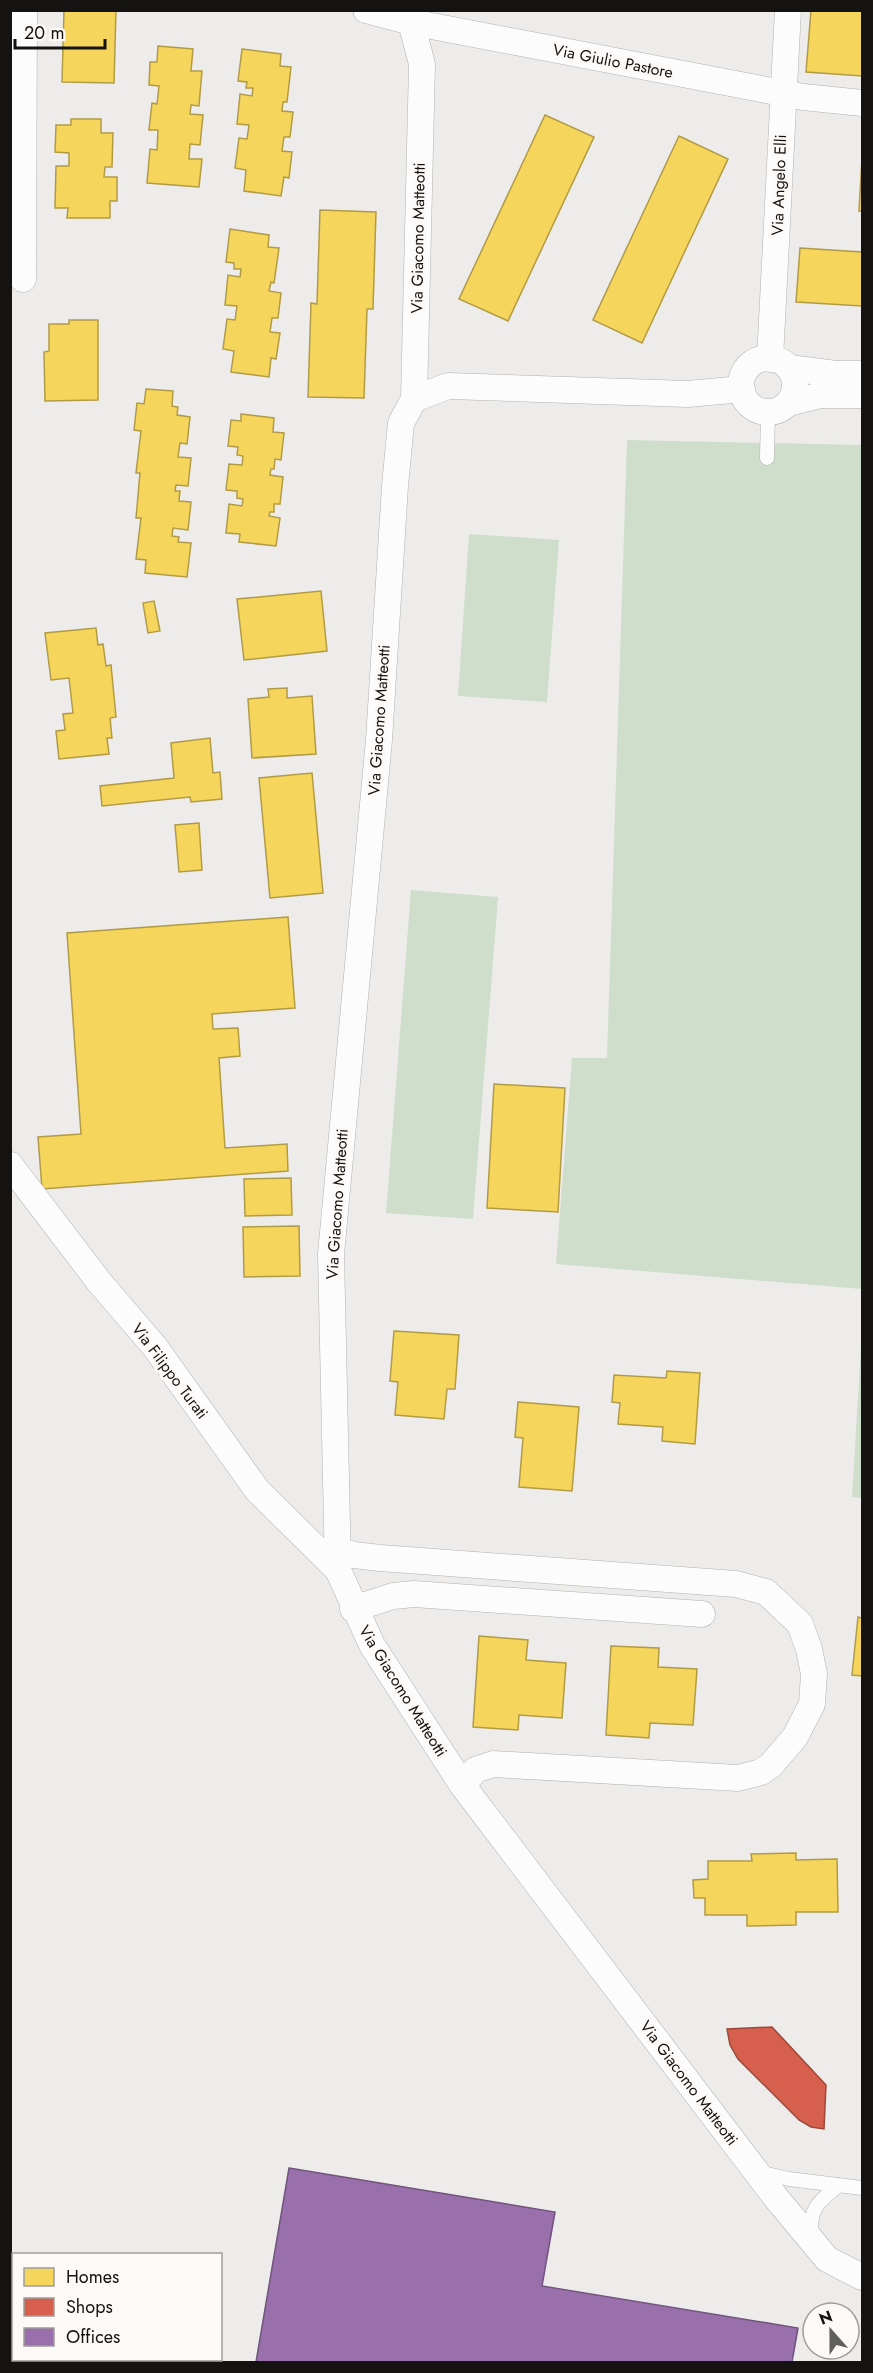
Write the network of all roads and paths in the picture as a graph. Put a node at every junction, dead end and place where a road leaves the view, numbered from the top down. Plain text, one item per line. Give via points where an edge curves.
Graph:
1 (24, 10) edge
2 (366, 10) edge
3 (788, 10) edge
4 (411, 22) junction
5 (783, 92) junction
6 (862, 104) edge
7 (24, 279) dead end
8 (779, 363) junction
9 (862, 374) edge
10 (742, 389) junction
11 (862, 395) edge
12 (414, 399) junction
13 (779, 407) junction
14 (767, 458) dead end
15 (10, 1165) edge
16 (337, 1560) junction
17 (353, 1609) junction
18 (702, 1614) dead end
19 (463, 1786) junction
20 (756, 2172) junction
21 (839, 2186) junction
22 (862, 2188) edge
23 (813, 2243) junction
24 (837, 2265) junction
25 (862, 2277) edge
26 (862, 2296) edge

1 - 7 street
2 - 4 street, Via Giulio Pastore
3 - 5 street, Via Angelo Elli
4 - 5 street, Via Giulio Pastore
4 - 12 street, Via Giacomo Matteotti via 422,64
5 - 6 street, Via Giulio Pastore
5 - 8 street, Via Angelo Elli
8 - 9 street via 836,374
8 - 10 street via 755,362 742,381
8 - 13 street via 795,382
10 - 12 street via 688,394 448,386
10 - 13 street via 749,405
11 - 13 street via 821,395
12 - 16 street, Via Giacomo Matteotti via 401,423 379,740 331,1254
13 - 14 lane
15 - 16 street, Via Filippo Turati via 100,1283 155,1347 257,1490
16 - 17 street, Via Giacomo Matteotti
16 - 19 street via 354,1555 736,1584 766,1592 800,1624 814,1674 812,1704 795,1737 761,1772 738,1778 493,1764 476,1770
17 - 18 street via 393,1596 414,1594
17 - 19 street, Via Giacomo Matteotti
19 - 20 street, Via Giacomo Matteotti
20 - 21 lane
20 - 23 street, Via Giacomo Matteotti
21 - 22 lane
21 - 23 lane via 815,2204 810,2222
23 - 24 street, Via Giacomo Matteotti
24 - 25 street, Via Giacomo Matteotti
24 - 26 street, Via Giacomo Matteotti

